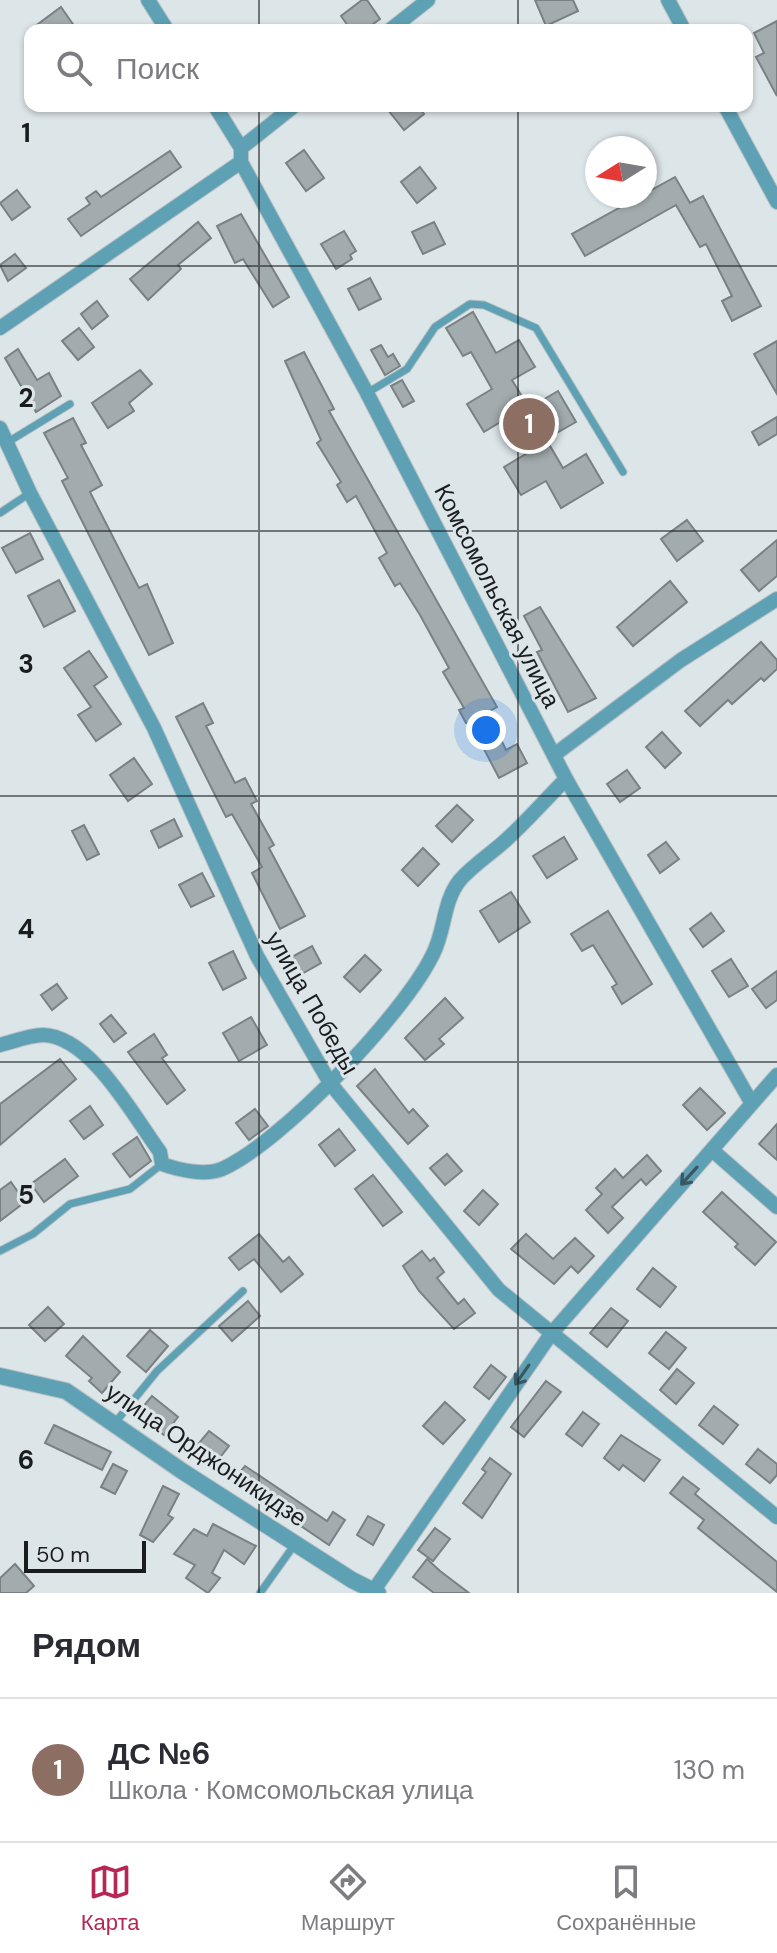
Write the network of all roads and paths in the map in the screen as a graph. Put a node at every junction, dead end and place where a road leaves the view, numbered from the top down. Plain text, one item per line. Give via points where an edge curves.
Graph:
1 (148, 0) edge
2 (428, 0) edge
3 (668, 0) edge
4 (163, 24) edge
5 (398, 24) edge
6 (681, 24) edge
7 (218, 112) edge
8 (288, 112) edge
9 (728, 112) edge
10 (241, 155) junction
11 (777, 202) edge
12 (0, 328) edge
13 (367, 393) junction
14 (70, 404) dead end
15 (0, 428) edge
16 (8, 442) junction
17 (623, 472) dead end
18 (30, 493) junction
19 (0, 513) edge
20 (777, 599) edge
21 (554, 755) junction
22 (566, 779) junction
23 (0, 1045) edge
24 (777, 1075) edge
25 (330, 1083) junction
26 (751, 1102) junction
27 (712, 1150) junction
28 (162, 1164) junction
29 (777, 1207) edge
30 (0, 1251) edge
31 (243, 1291) dead end
32 (551, 1334) junction
33 (0, 1376) edge
34 (114, 1424) junction
35 (777, 1517) edge
36 (295, 1544) junction
37 (376, 1592) edge
38 (260, 1593) edge

1 - 4 street
2 - 5 street
3 - 6 street
7 - 10 street, Комсомольская улица
8 - 10 street
9 - 11 street
10 - 12 street
10 - 13 street, Комсомольская улица
13 - 17 lane via 407,369 435,327 470,304 484,305 536,328
13 - 21 street, Комсомольская улица
14 - 16 lane
15 - 16 street, улица Победы
16 - 18 street, улица Победы
18 - 19 lane
18 - 25 street, улица Победы via 154,728 257,956
20 - 21 street via 681,660
21 - 22 street, Комсомольская улица
22 - 25 street via 459,881 435,952 409,996
22 - 26 street, Комсомольская улица
23 - 28 street via 43,1035 76,1044 160,1152
24 - 26 street
25 - 28 street via 250,1153 219,1171 182,1171
25 - 32 street, улица Победы via 499,1290
26 - 27 street
27 - 29 street
27 -> 32 street
28 - 30 lane via 130,1189 70,1204 33,1234
31 - 34 lane via 157,1371
32 - 35 street, улица Победы
32 -> 37 street
33 - 34 street, улица Орджоникидзе via 66,1391
34 - 36 street, улица Орджоникидзе
36 - 37 street, улица Орджоникидзе
36 - 38 lane

